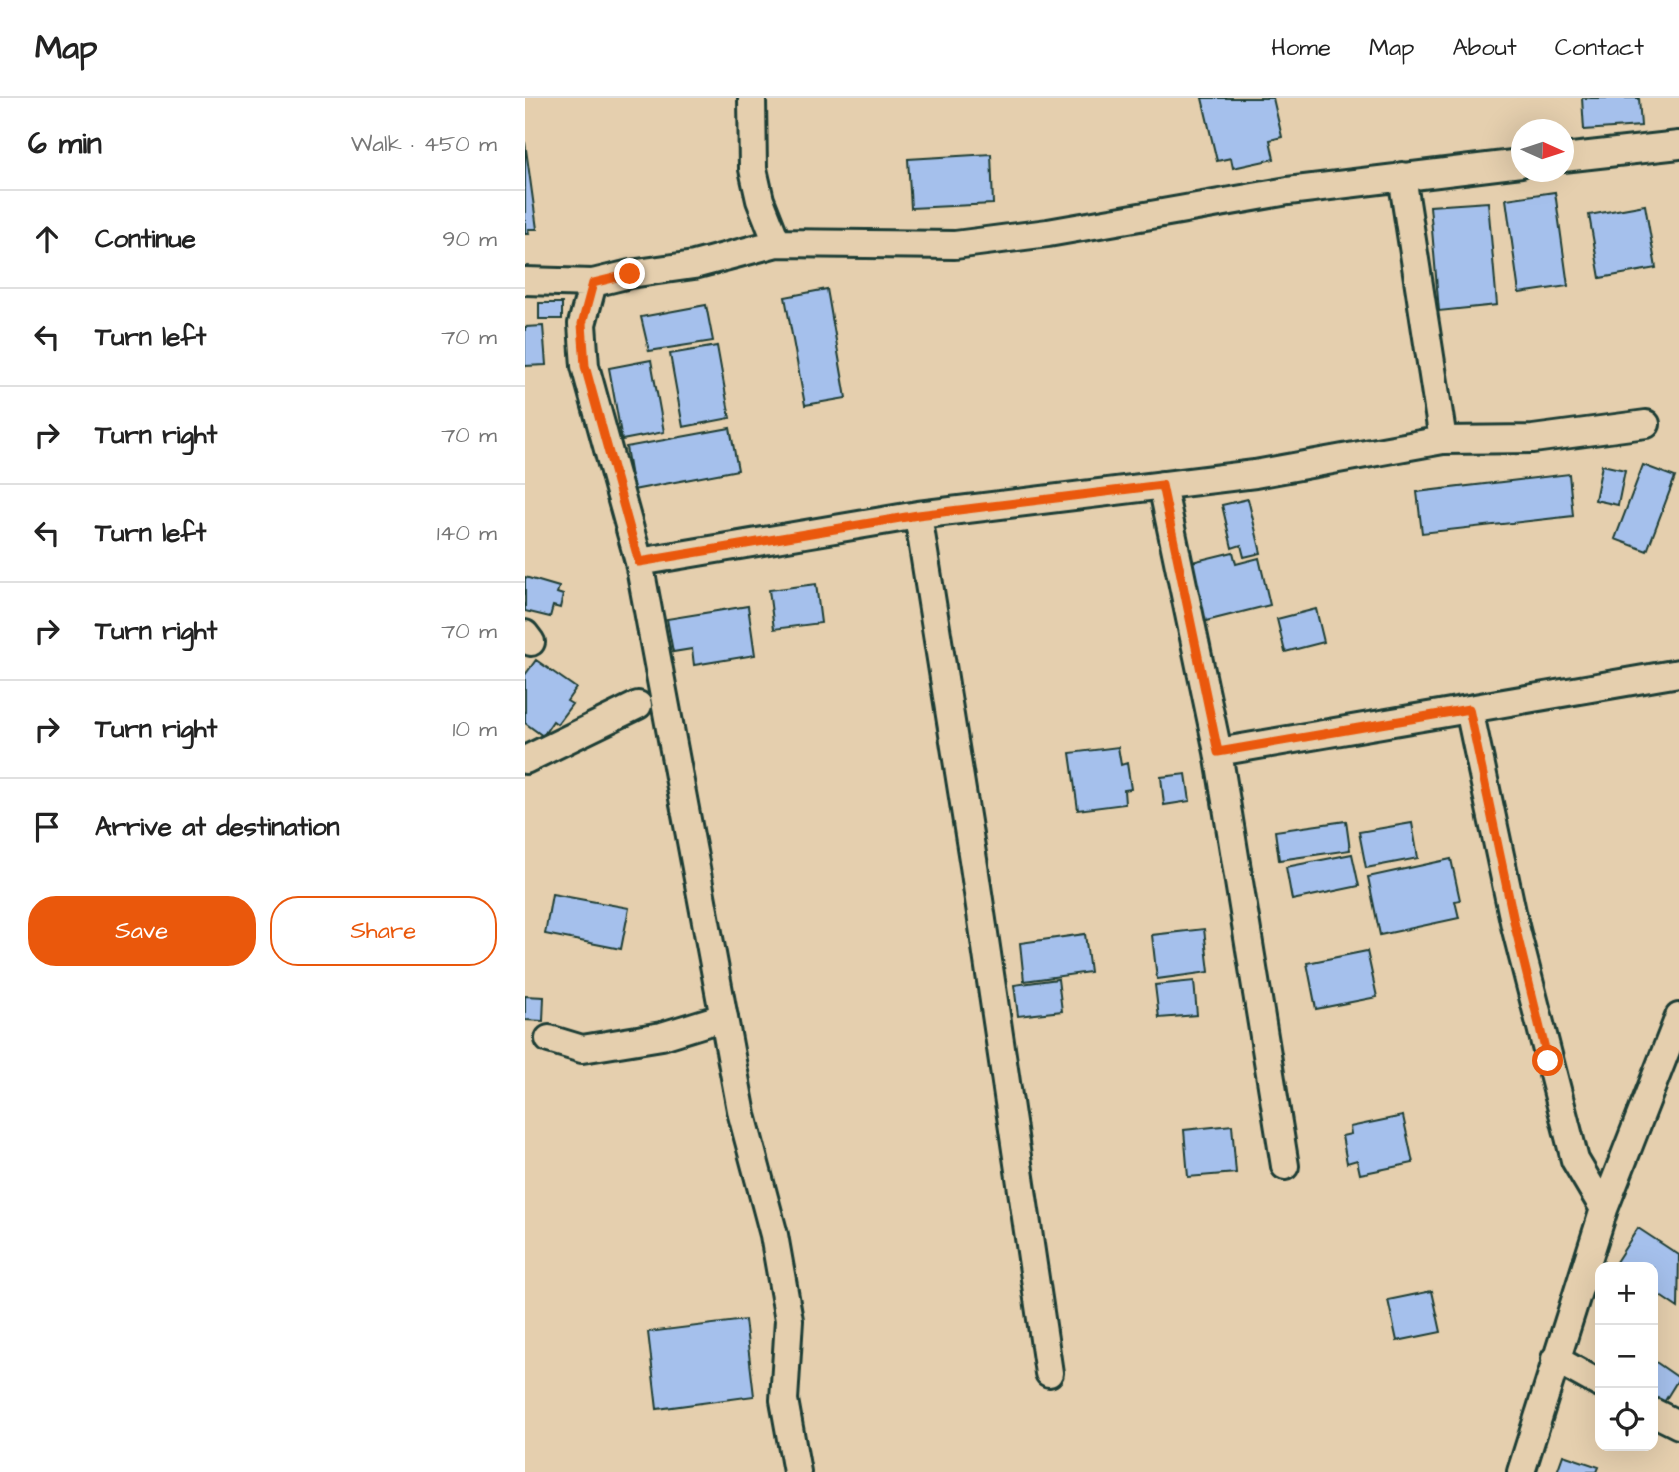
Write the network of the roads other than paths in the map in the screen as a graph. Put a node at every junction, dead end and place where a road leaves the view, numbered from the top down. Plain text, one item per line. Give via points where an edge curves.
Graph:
1 (752, 98) edge
2 (1679, 145) edge
3 (1574, 157) edge
4 (1511, 164) edge
5 (1402, 176) junction
6 (777, 243) junction
7 (525, 281) edge
8 (593, 283) junction
9 (1646, 425) dead end
10 (1443, 440) junction
11 (1162, 485) junction
12 (918, 515) junction
13 (639, 562) junction
14 (1679, 673) edge
15 (638, 705) dead end
16 (1469, 709) junction
17 (1218, 752) junction
18 (525, 760) edge
19 (723, 1017) junction
20 (1679, 1017) edge
21 (549, 1039) dead end
22 (1285, 1166) dead end
23 (1604, 1209) junction
24 (1555, 1359) junction
25 (1049, 1373) dead end
26 (1595, 1381) edge
27 (1658, 1414) edge
28 (1679, 1425) edge
29 (797, 1472) edge
30 (1521, 1472) edge

1 - 6 street via 753,169
2 - 3 street
4 - 5 street
5 - 6 street via 955,245
5 - 10 street
6 - 8 street via 694,265
7 - 8 street
8 - 13 street via 582,324 585,366
9 - 10 street via 1532,439
10 - 11 street via 1255,474
11 - 12 street
11 - 17 street
12 - 13 street
12 - 25 street
13 - 19 street
14 - 16 street
15 - 18 street
16 - 17 street
16 - 23 street via 1515,926 1575,1160
17 - 22 street
19 - 21 street via 662,1036 582,1049
19 - 29 street via 789,1320 784,1400
20 - 23 street
23 - 24 street
24 - 26 street
24 - 30 street
27 - 28 street

